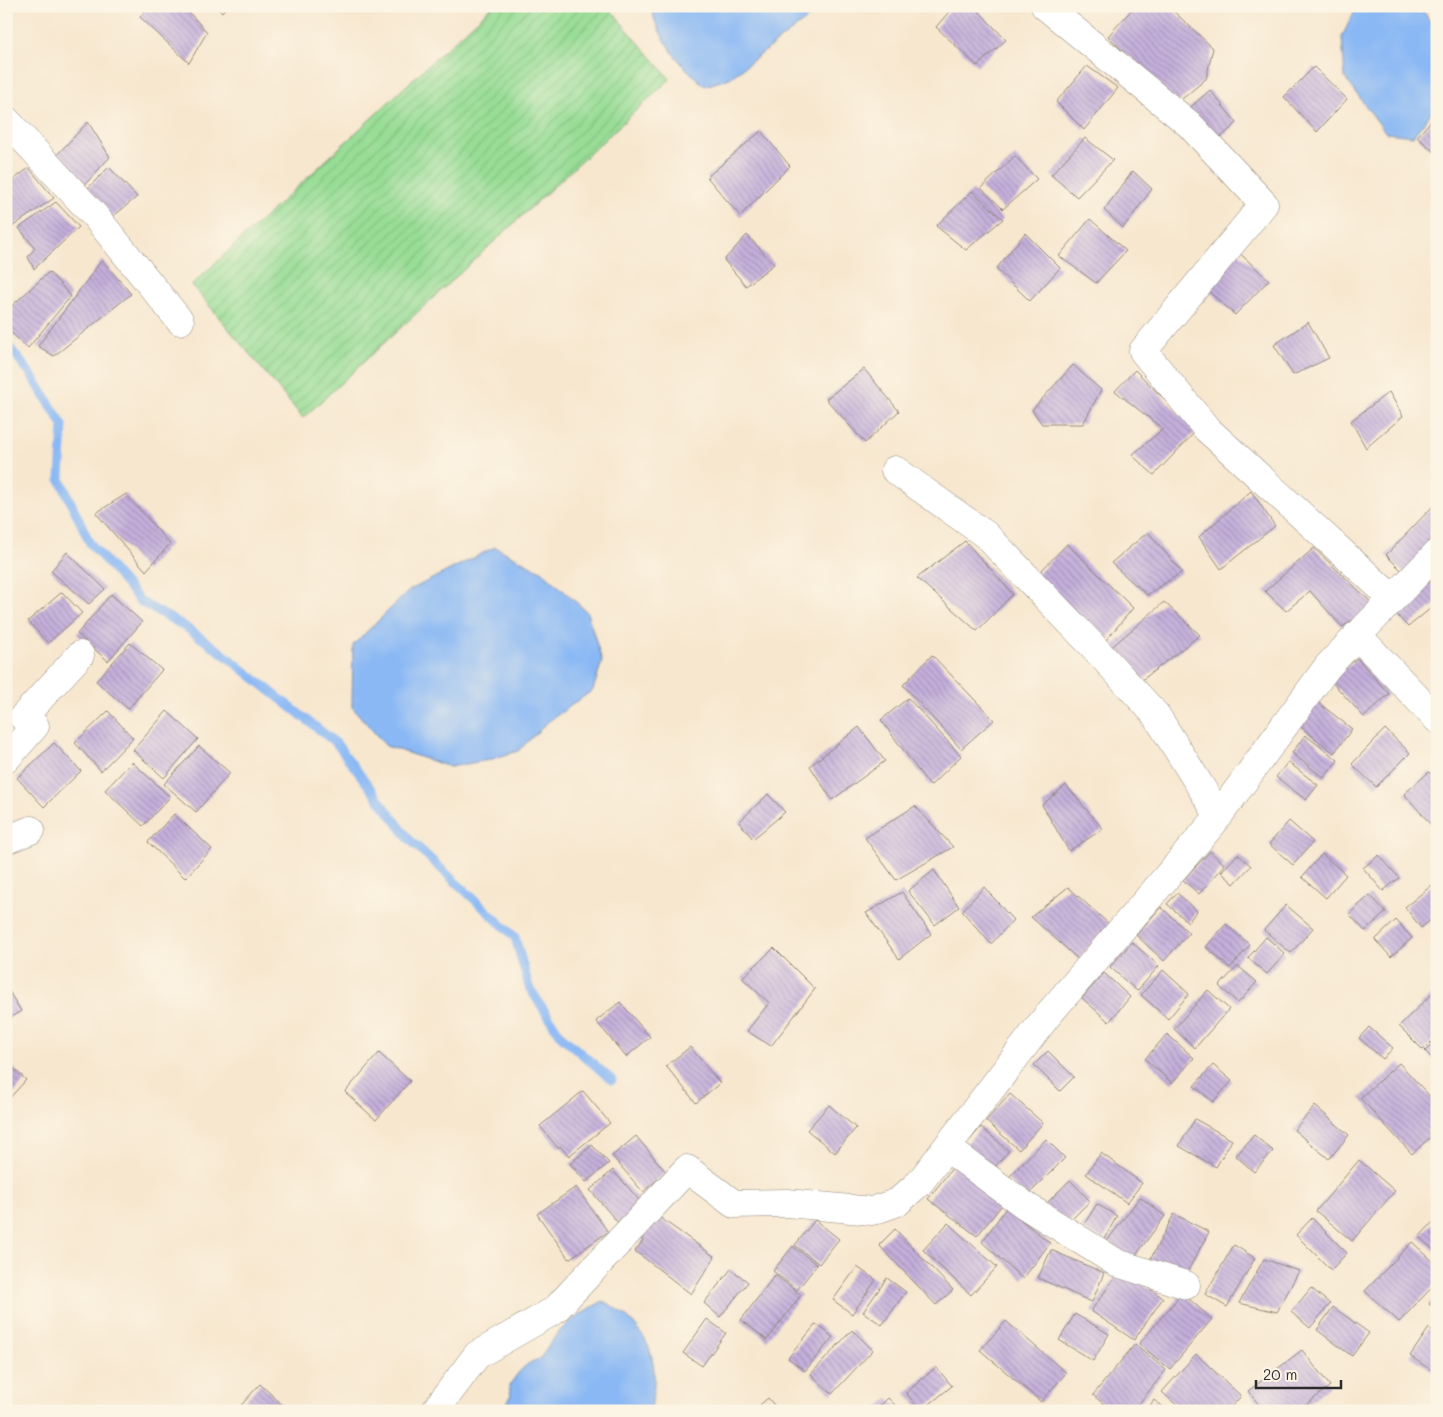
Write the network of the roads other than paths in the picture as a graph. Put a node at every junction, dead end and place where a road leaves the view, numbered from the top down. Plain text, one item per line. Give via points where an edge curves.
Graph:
1 (1045, 6) edge
2 (6, 120) edge
3 (180, 321) dead end
4 (895, 470) dead end
5 (1437, 553) edge
6 (1392, 598) junction
7 (1357, 636) junction
8 (80, 655) dead end
9 (1437, 719) edge
10 (6, 759) edge
11 (1219, 816) junction
12 (31, 830) dead end
13 (6, 840) edge
14 (947, 1148) junction
15 (1186, 1285) dead end
16 (435, 1411) edge

1 - 6 street via 1190,124 1264,204 1143,351 1207,429
2 - 3 street via 95,216
4 - 11 street via 986,535 1091,644 1156,715
5 - 6 street
6 - 7 street
7 - 9 street
7 - 11 street via 1328,666
8 - 10 street via 24,716 36,726
11 - 14 street via 1047,1016
12 - 13 street
14 - 15 street via 1026,1206 1117,1263
14 - 16 street via 920,1182 898,1202 872,1211 787,1203 734,1204 687,1169 555,1310 476,1354

